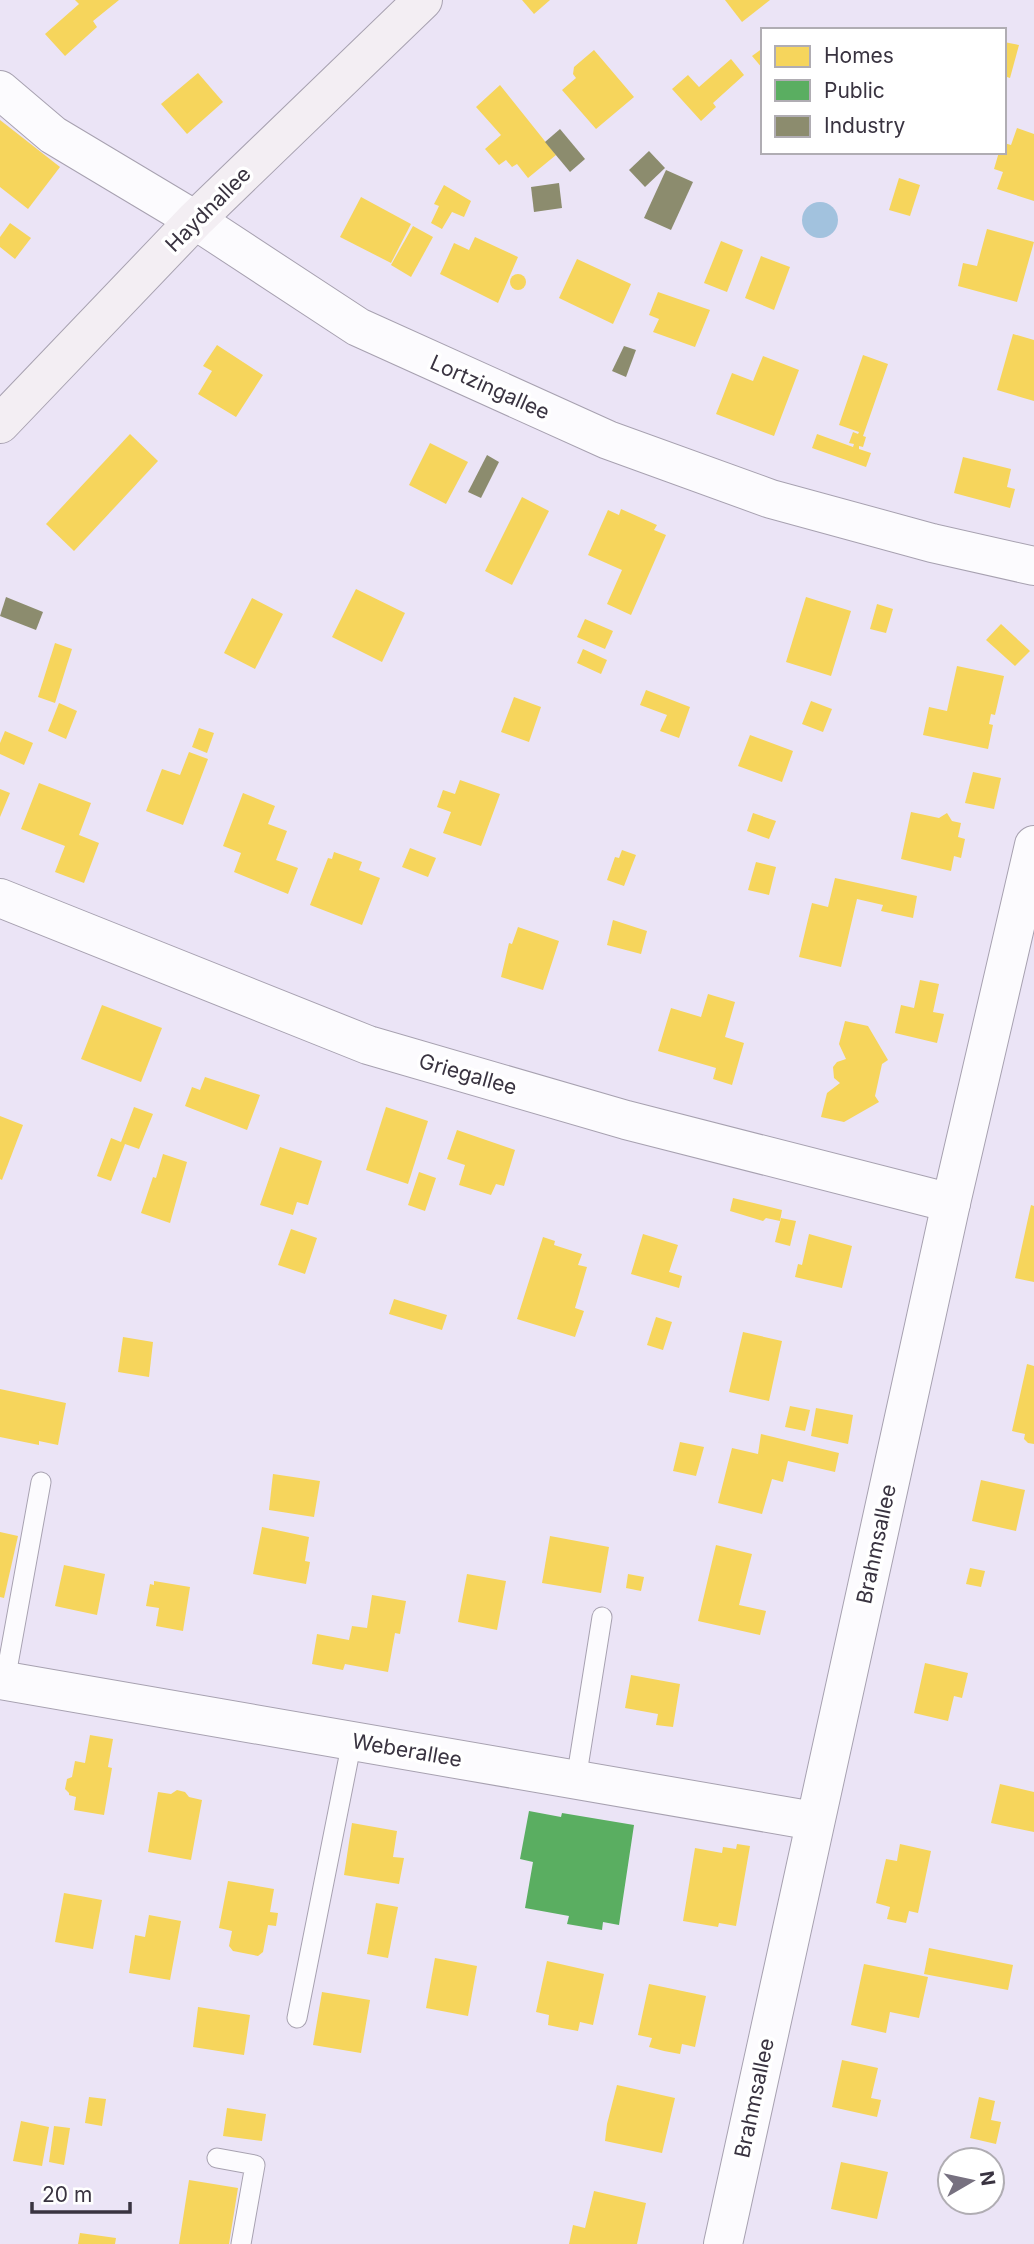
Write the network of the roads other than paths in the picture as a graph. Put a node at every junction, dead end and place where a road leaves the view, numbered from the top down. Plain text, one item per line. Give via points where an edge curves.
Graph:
1 (423, 0) edge
2 (0, 90) edge
3 (195, 220) junction
4 (0, 424) edge
5 (1034, 566) edge
6 (1034, 845) edge
7 (0, 898) edge
8 (1027, 906) edge
9 (951, 1203) junction
10 (41, 1482) dead end
11 (602, 1617) dead end
12 (2, 1680) edge
13 (352, 1741) junction
14 (576, 1780) junction
15 (814, 1821) junction
16 (298, 2018) dead end
17 (217, 2158) dead end
18 (241, 2244) edge
19 (723, 2244) edge

1 - 3 street, Haydnallee
2 - 3 street, Lortzingallee via 53,135
3 - 4 street, Haydnallee
3 - 5 street, Lortzingallee via 358,327 608,440 771,499
6 - 8 street, Brahmsallee
7 - 9 street, Griegallee via 368,1045 626,1119
8 - 9 street, Brahmsallee
9 - 15 street, Brahmsallee
10 - 12 lane
11 - 14 lane
12 - 13 street, Weberallee
13 - 14 street, Weberallee
13 - 16 lane
14 - 15 street, Weberallee
15 - 19 street, Brahmsallee
17 - 18 lane via 255,2165

